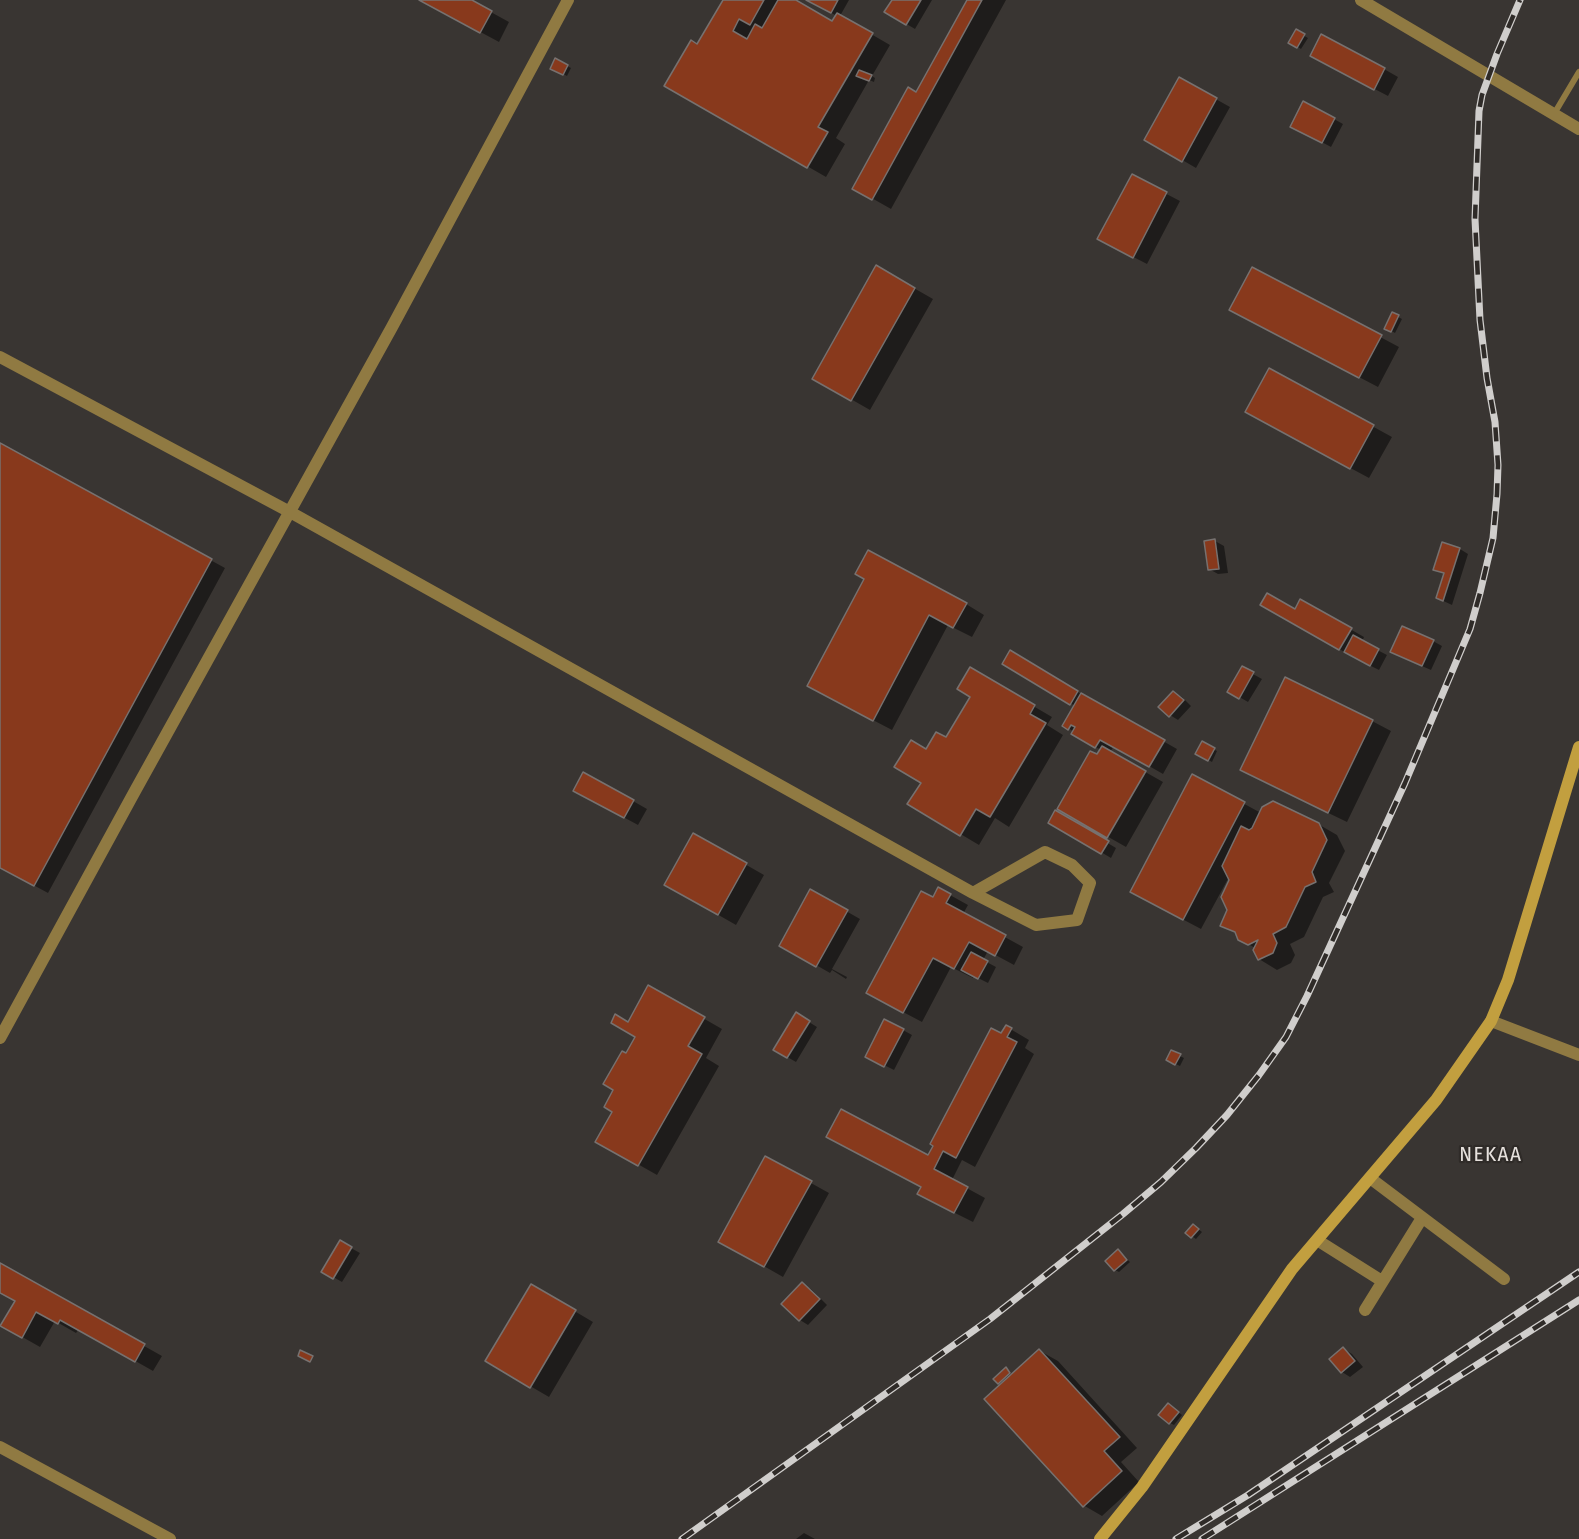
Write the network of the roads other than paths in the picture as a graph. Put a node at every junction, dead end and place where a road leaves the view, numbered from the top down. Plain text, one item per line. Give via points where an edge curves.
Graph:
1 (568, 0) edge
2 (1361, 0) edge
3 (1579, 72) edge
4 (1554, 114) junction
5 (1579, 129) edge
6 (0, 357) edge
7 (290, 512) junction
8 (1579, 747) edge
9 (974, 893) junction
10 (1491, 1021) junction
11 (0, 1038) edge
12 (1579, 1055) edge
13 (1370, 1178) junction
14 (1422, 1218) junction
15 (1317, 1240) junction
16 (1504, 1279) dead end
17 (1382, 1281) junction
18 (1365, 1310) dead end
19 (0, 1447) edge
20 (170, 1539) edge
21 (1100, 1539) edge

1 - 7 street
2 - 4 street
3 - 4 lane
4 - 5 street
6 - 7 street
7 - 9 street
7 - 11 street
8 - 10 street via 1508,980
9 - 9 street via 1045,852 1072,865 1089,883 1077,921 1036,925
10 - 12 street
10 - 13 street via 1436,1100
13 - 14 street
13 - 15 street
14 - 16 street
14 - 17 street
15 - 17 street
15 - 21 street via 1292,1269 1142,1487
17 - 18 street
19 - 20 street

